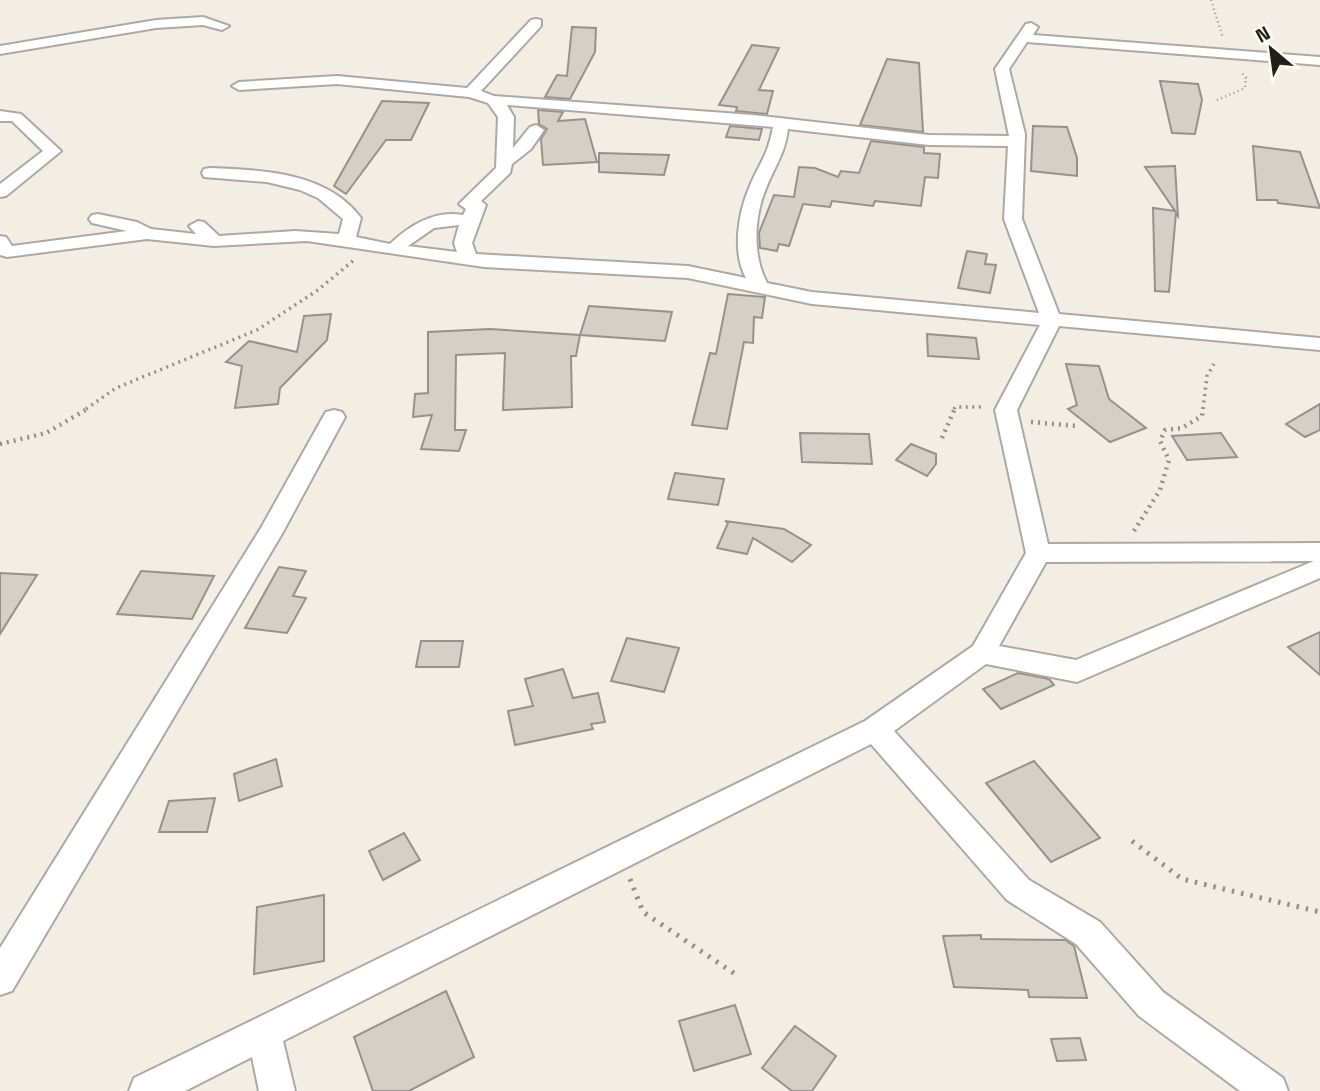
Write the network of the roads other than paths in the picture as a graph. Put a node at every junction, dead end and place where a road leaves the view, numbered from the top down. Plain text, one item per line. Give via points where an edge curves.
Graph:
1 (536, 23) dead end
2 (222, 26) dead end
3 (0, 50) edge
4 (1320, 61) edge
5 (239, 86) dead end
6 (471, 93) junction
7 (493, 100) junction
8 (635, 111) junction
9 (0, 116) edge
10 (590, 119) dead end
11 (781, 123) junction
12 (536, 130) dead end
13 (1017, 141) junction
14 (504, 163) junction
15 (210, 173) dead end
16 (0, 192) edge
17 (98, 219) dead end
18 (469, 221) junction
19 (198, 226) dead end
20 (147, 234) junction
21 (214, 241) junction
22 (346, 242) junction
23 (2, 250) edge
24 (394, 250) junction
25 (468, 259) junction
26 (760, 287) junction
27 (1052, 321) junction
28 (1320, 344) edge
29 (334, 417) dead end
30 (1320, 552) edge
31 (1038, 553) junction
32 (1320, 568) edge
33 (982, 653) junction
34 (875, 729) junction
35 (0, 979) edge
36 (264, 1033) junction
37 (146, 1091) edge
38 (277, 1091) edge
39 (1270, 1091) edge

1 - 6 street
2 - 3 street via 203,21 156,24
4 - 13 street via 1027,33 1002,69
5 - 6 street via 337,79
6 - 7 street
7 - 8 street
7 - 14 street via 506,117
8 - 10 street
8 - 11 street
9 - 16 street via 16,117 53,151
11 - 13 street via 946,141
11 - 26 street via 777,150 757,188 750,216 749,267
12 - 14 street
13 - 27 street via 1013,219
14 - 18 street via 468,204 477,205
15 - 22 street via 277,178 327,194 352,218
17 - 20 street
18 - 24 street via 447,218 432,222
18 - 25 street via 463,243
19 - 21 street
20 - 21 street
20 - 23 street
21 - 22 street via 308,236
22 - 24 street
24 - 25 street
25 - 26 street via 688,272
26 - 27 street via 812,298
27 - 28 street
27 - 31 street via 1006,410
29 - 35 street via 271,532
30 - 31 street
31 - 33 street
32 - 33 street via 1077,671
33 - 34 street
34 - 36 street
34 - 39 street via 1018,890 1088,933 1151,1004
36 - 37 street
36 - 38 street

